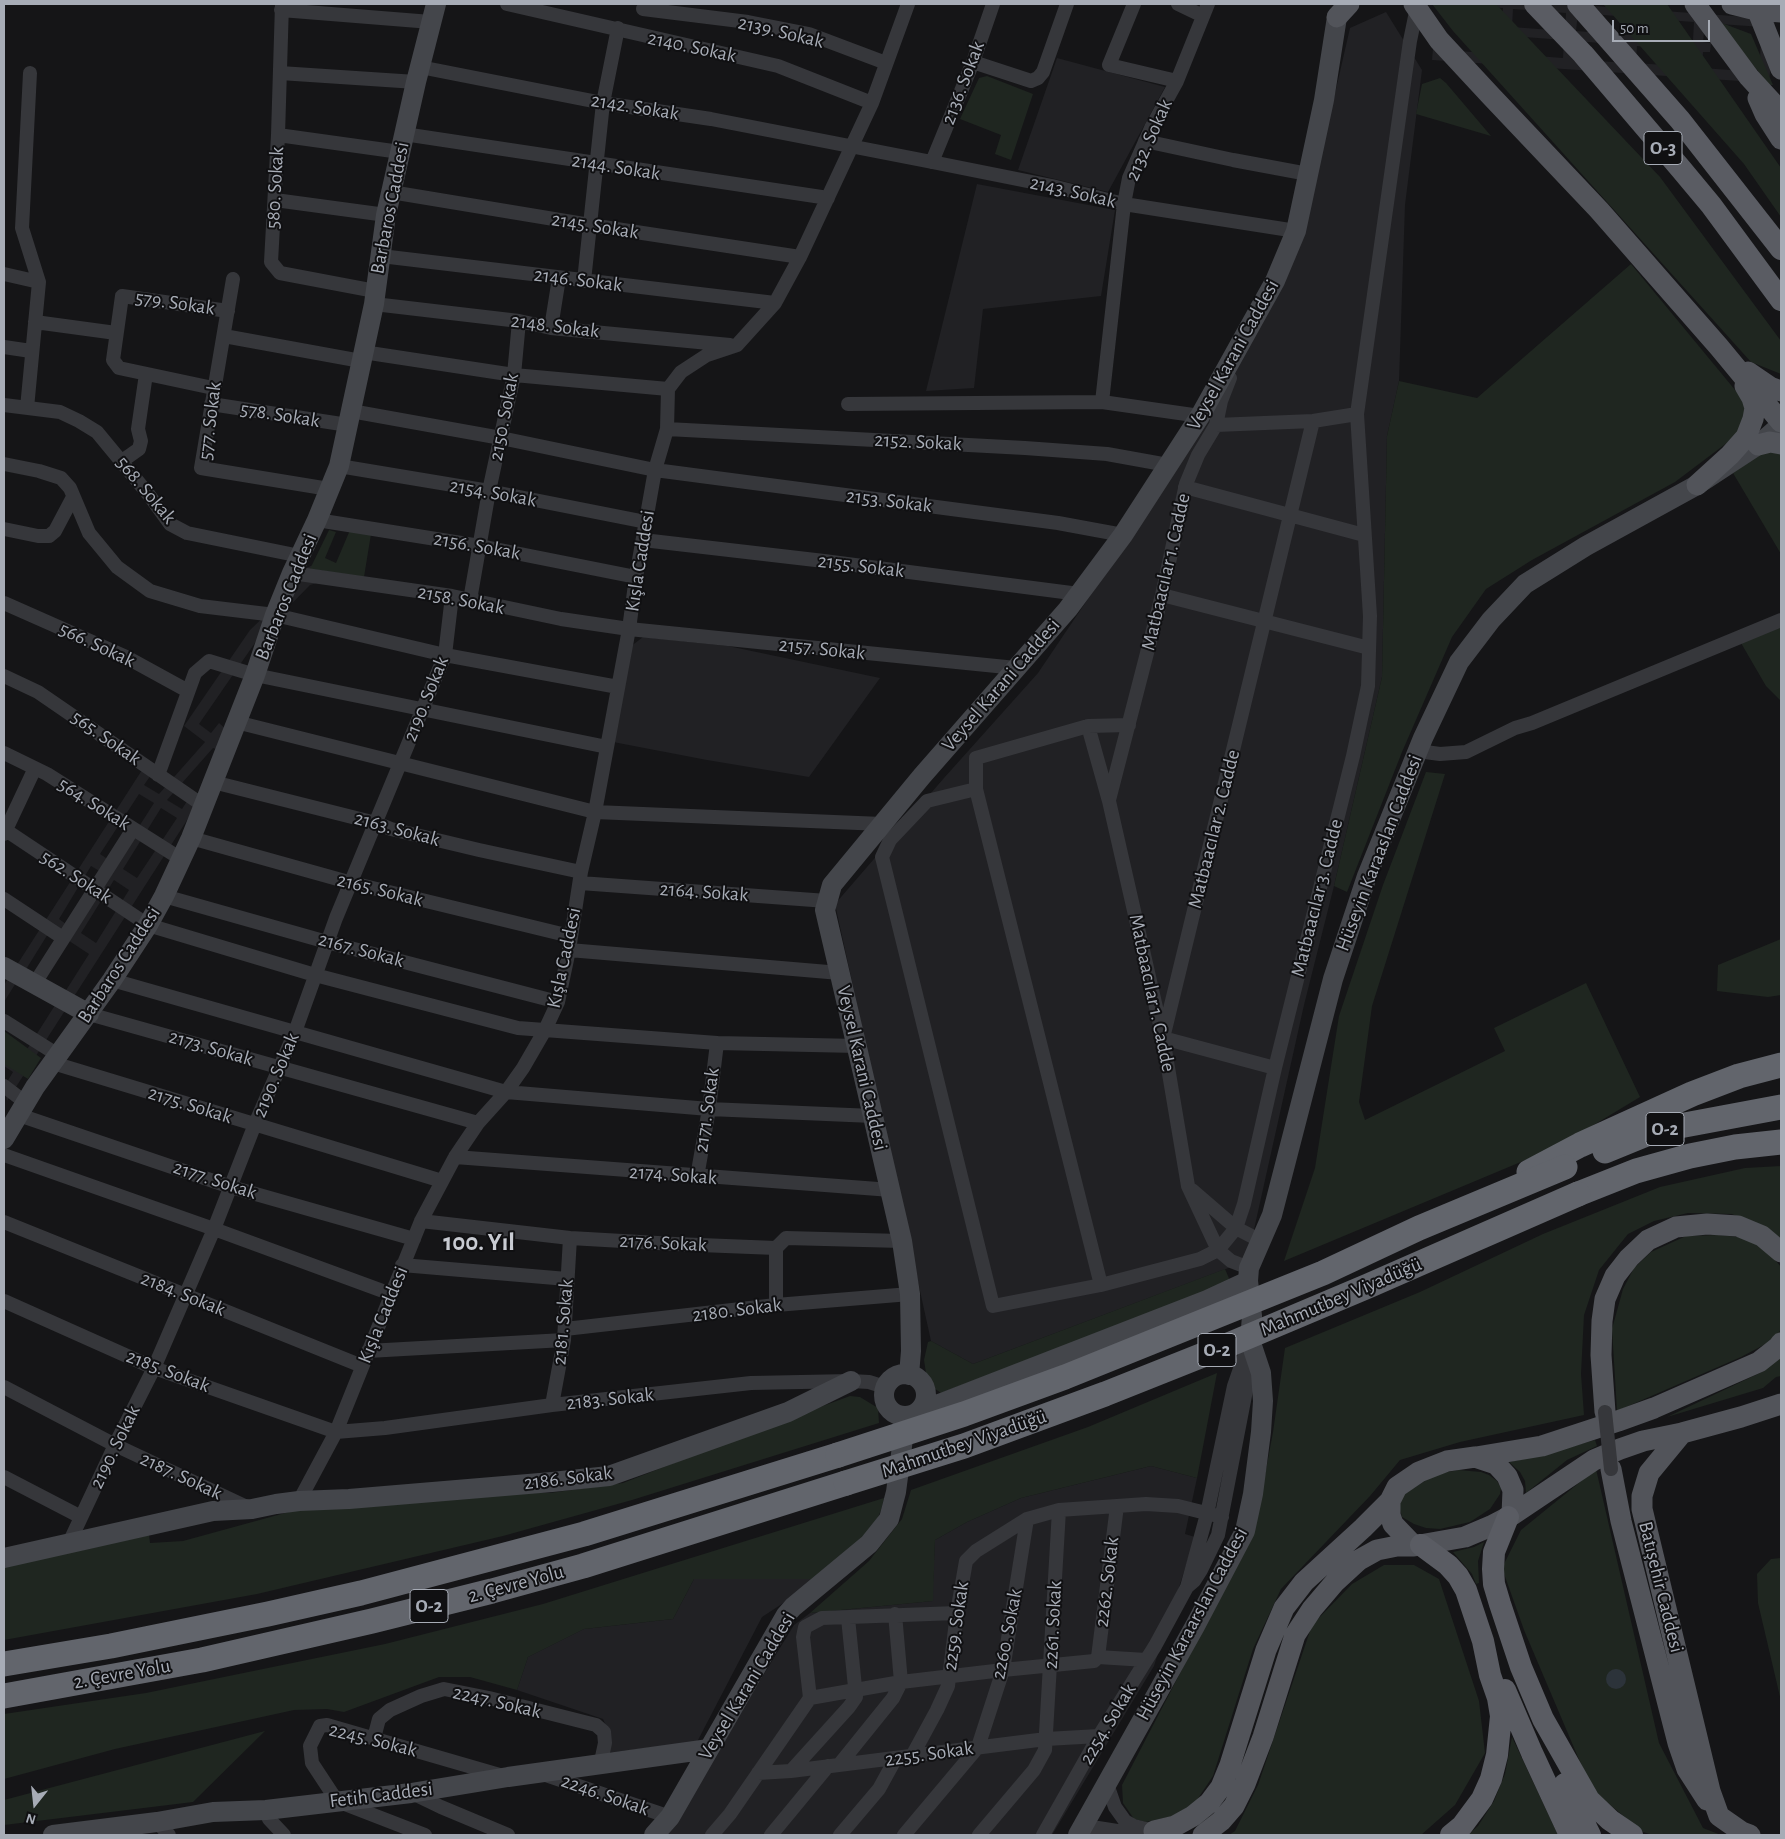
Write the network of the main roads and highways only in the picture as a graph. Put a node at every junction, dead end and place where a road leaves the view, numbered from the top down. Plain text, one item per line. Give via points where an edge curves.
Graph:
1 (1535, 4) edge
2 (1578, 4) edge
3 (1695, 4) edge
4 (1732, 4) edge
5 (1414, 5) edge
6 (1342, 8) edge
7 (1768, 8) edge
8 (433, 13) edge
9 (1781, 69) edge
10 (1749, 77) junction
11 (1781, 112) edge
12 (1781, 139) edge
13 (1781, 249) edge
14 (1781, 300) edge
15 (1719, 347) junction
16 (1735, 368) junction
17 (1781, 392) edge
18 (1781, 423) edge
19 (1758, 444) junction
20 (1781, 444) edge
21 (1697, 485) junction
22 (4, 967) edge
23 (89, 1014) junction
24 (1781, 1065) edge
25 (1776, 1107) edge
26 (4, 1139) edge
27 (1781, 1142) edge
28 (1562, 1161) junction
29 (1781, 1252) edge
30 (1248, 1275) junction
31 (1250, 1341) joint
32 (1781, 1343) edge
33 (908, 1375) junction
34 (851, 1381) road end
35 (1781, 1404) edge
36 (914, 1411) junction
37 (1605, 1412) road end
38 (1682, 1433) junction
39 (838, 1455) joint
40 (1475, 1457) junction
41 (1612, 1469) road end
42 (846, 1484) joint
43 (1390, 1500) junction
44 (1510, 1516) junction
45 (1417, 1545) junction
46 (4, 1557) edge
47 (1483, 1641) junction
48 (4, 1664) edge
49 (4, 1696) edge
50 (1544, 1719) junction
51 (709, 1749) junction
52 (1719, 1816) junction
53 (163, 1829) edge
54 (1154, 1831) road end
55 (1082, 1833) edge
56 (53, 1835) edge
57 (654, 1835) edge
58 (1203, 1835) edge
59 (1452, 1835) edge
60 (1570, 1835) edge
61 (1590, 1835) edge
62 (1632, 1835) edge
63 (1750, 1835) edge

1 - 14 highway, O-3 via 1583,54 1682,169
2 - 13 highway, O-3 via 1680,120
3 - 10 main road
4 - 7 main road
5 - 15 main road via 1440,40 1599,210
6 - 33 main road, Veysel Karani Caddesi via 1296,231 1208,421 1168,465 1068,609 832,884 825,910 902,1241 910,1294
7 - 9 main road
8 - 23 main road, Barbaros Caddesi via 386,215 374,298 339,466 275,616 191,838 148,925
10 - 11 main road
10 - 12 main road via 1765,114
15 - 16 main road
15 - 17 main road via 1753,376
16 - 18 main road
16 - 21 main road via 1752,398 1755,408 1753,419 1746,437 1730,456
18 - 19 main road, Hüseyin Karaaslan Caddesi
19 - 20 main road
19 - 21 main road, Hüseyin Karaaslan Caddesi
21 - 30 main road, Hüseyin Karaaslan Caddesi via 1586,546 1525,584 1491,620 1459,662 1418,751 1367,876 1333,979 1272,1215
22 - 23 main road
23 - 26 main road, Barbaros Caddesi via 55,1059
24 - 28 highway via 1739,1076 1692,1094 1628,1123
25 - 28 highway, O-2 via 1649,1134
27 - 42 highway, Mahmutbey Viyadüğü / O-2, bridge via 1735,1147 1636,1171 1224,1347 964,1446
28 - 39 highway, Mahmutbey Viyadüğü / O-2, bridge via 1323,1273 1065,1378
29 - 37 main road via 1762,1236 1738,1226 1676,1227 1648,1240 1615,1276 1605,1299 1601,1356
30 - 31 main road, Hüseyin Karaaslan Caddesi via 1252,1316
30 - 36 main road via 1207,1300
31 - 55 main road, Hüseyin Karaarslan Caddesi via 1261,1373 1262,1401 1257,1468 1245,1531
32 - 40 main road via 1759,1362 1627,1418 1542,1446
33 - 36 main road via 920,1381 926,1394
33 - 36 main road via 895,1377 885,1387 884,1401 893,1412
34 - 46 main road, 2186. Sokak via 788,1412 609,1476 213,1511
35 - 38 main road
36 - 51 main road, Veysel Karani Caddesi via 889,1519 869,1544 793,1607 780,1624
38 - 44 main road via 1643,1441 1594,1460
38 - 52 main road, Batışehir Caddesi via 1649,1473 1642,1496 1642,1510 1710,1791
39 - 48 highway, 2. Çevre Yolu / O-2 via 584,1534 361,1593 111,1646
40 - 43 main road via 1447,1461 1418,1472 1397,1487
40 - 44 main road via 1496,1464 1507,1476 1513,1490
41 - 52 main road via 1621,1521 1678,1743 1687,1770
42 - 49 highway, 2. Çevre Yolu / O-2 via 584,1566 372,1621 202,1660
43 - 45 main road via 1394,1524
43 - 54 main road via 1304,1582 1284,1608 1266,1650 1221,1787 1193,1816 1175,1826
44 - 45 main road via 1465,1537
44 - 50 highway via 1494,1552 1494,1584 1521,1667
45 - 47 highway via 1448,1565 1458,1576
45 - 58 main road via 1377,1550 1358,1560 1312,1609 1295,1635 1245,1784 1234,1806
47 - 59 highway via 1501,1716 1497,1756 1482,1799
47 - 60 highway
50 - 61 highway via 1550,1749
50 - 62 highway via 1589,1800
51 - 53 main road, Fetih Caddesi via 411,1792 266,1810 213,1812
51 - 57 main road, Veysel Karani Caddesi via 670,1817
52 - 63 main road
53 - 56 main road, Fetih Caddesi

